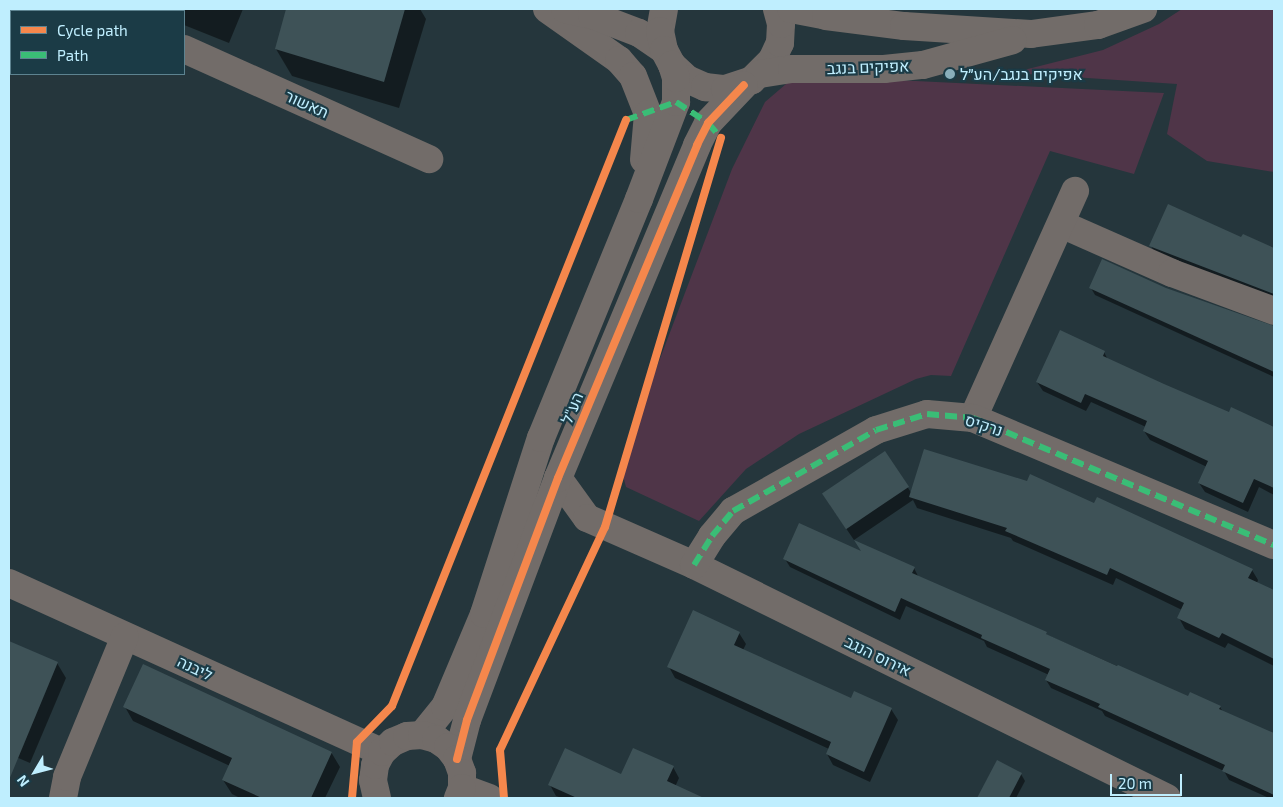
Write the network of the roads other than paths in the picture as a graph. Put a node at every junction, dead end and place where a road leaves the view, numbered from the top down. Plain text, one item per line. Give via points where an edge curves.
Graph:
1 (547, 9) edge
2 (565, 9) edge
3 (664, 9) edge
4 (777, 9) edge
5 (792, 9) edge
6 (1143, 9) edge
7 (1031, 34) junction
8 (185, 50) edge
9 (668, 57) junction
10 (752, 80) junction
11 (429, 158) dead end
12 (1076, 191) dead end
13 (639, 199) junction
14 (1061, 224) junction
15 (1274, 311) edge
16 (973, 418) junction
17 (558, 478) junction
18 (587, 518) junction
19 (538, 529) junction
20 (1274, 545) edge
21 (694, 565) junction
22 (9, 583) edge
23 (125, 636) junction
24 (422, 735) junction
25 (382, 752) junction
26 (458, 759) junction
27 (460, 793) edge
28 (63, 798) edge
29 (377, 798) edge
30 (489, 798) edge
31 (1167, 798) edge

1 - 13 street via 619,60 633,76 648,114
2 - 9 street via 639,32
3 - 9 street, הע"ל via 660,31
4 - 10 street, הע"ל via 781,24 780,43 772,60
5 - 7 street, אפיקים בנגב via 904,26
6 - 7 street, אפיקים בנגב via 1098,25
7 - 10 street, אפיקים בנגב via 923,65 884,69 792,69
8 - 11 street, תאשור
9 - 10 street, אפיקים בנגב via 687,79 704,87 725,89
9 - 13 street, הע"ל via 676,78 676,102
10 - 17 street, הע"ל via 708,123 697,145
12 - 14 street
13 - 24 street, הע"ל via 541,438 484,614 445,706
14 - 15 street via 1172,273
14 - 16 street
16 - 20 street, נרקיס
16 - 21 street, נרקיס via 928,414 876,430 733,511
17 - 18 street
17 - 19 street, הע"ל
18 - 19 street
18 - 21 street, אירוס הנגב
19 - 26 street, הע"ל via 468,720
21 - 31 street, אירוס הנגב
22 - 23 street, ליבנה
23 - 25 street, ליבנה
23 - 28 street via 67,777
24 - 25 street via 407,736
24 - 26 street via 448,747
25 - 29 street via 372,780
26 - 27 street via 462,773
27 - 30 street

